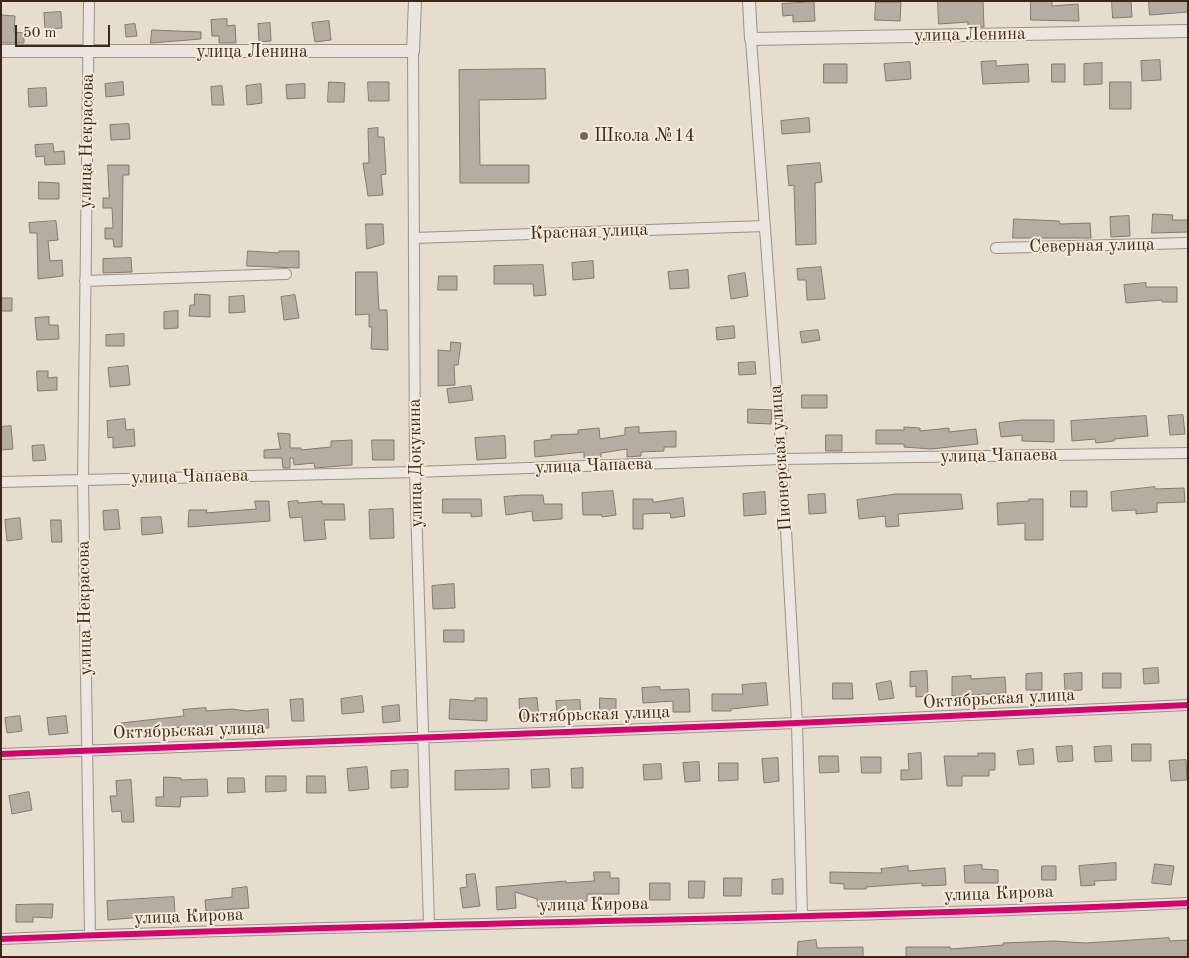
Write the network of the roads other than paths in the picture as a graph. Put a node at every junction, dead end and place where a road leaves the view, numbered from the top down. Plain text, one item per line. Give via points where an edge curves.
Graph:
1 (89, 1) edge
2 (415, 1) edge
3 (748, 1) edge
4 (1188, 30) edge
5 (751, 39) junction
6 (1, 51) edge
7 (413, 51) junction
8 (89, 53) junction
9 (765, 226) junction
10 (414, 238) junction
11 (1188, 243) edge
12 (996, 248) dead end
13 (286, 274) dead end
14 (86, 281) junction
15 (1188, 454) edge
16 (782, 459) junction
17 (415, 472) junction
18 (83, 480) junction
19 (1, 482) edge
20 (1188, 705) edge
21 (797, 723) junction
22 (423, 737) junction
23 (87, 750) junction
24 (1, 754) edge
25 (1188, 903) edge
26 (802, 916) junction
27 (429, 924) junction
28 (90, 935) junction
29 (1, 939) edge

1 - 8 street, улица Некрасова
2 - 7 street, улица Докукина
3 - 5 street, Пионерская улица
4 - 5 street, улица Ленина
5 - 9 street, Пионерская улица
6 - 8 street, улица Ленина
7 - 8 street, улица Ленина
7 - 10 street, улица Докукина
8 - 14 street, улица Некрасова
9 - 10 street, Красная улица
9 - 16 street, Пионерская улица
10 - 17 street, улица Докукина
11 - 12 street, Северная улица
13 - 14 street
14 - 18 street, улица Некрасова
15 - 16 street, улица Чапаева
16 - 17 street, улица Чапаева
16 - 21 street, Пионерская улица
17 - 18 street, улица Чапаева
17 - 22 street, улица Докукина
18 - 19 street, улица Чапаева
18 - 23 street, улица Некрасова
20 - 21 street, Октябрьская улица
21 - 22 street, Октябрьская улица
21 - 26 street, Пионерская улица
22 - 23 street, Октябрьская улица
22 - 27 street, улица Докукина
23 - 24 street, Октябрьская улица
23 - 28 street, улица Некрасова
25 - 26 street, улица Кирова
26 - 27 street, улица Кирова
27 - 28 street, улица Кирова
28 - 29 street, улица Кирова

